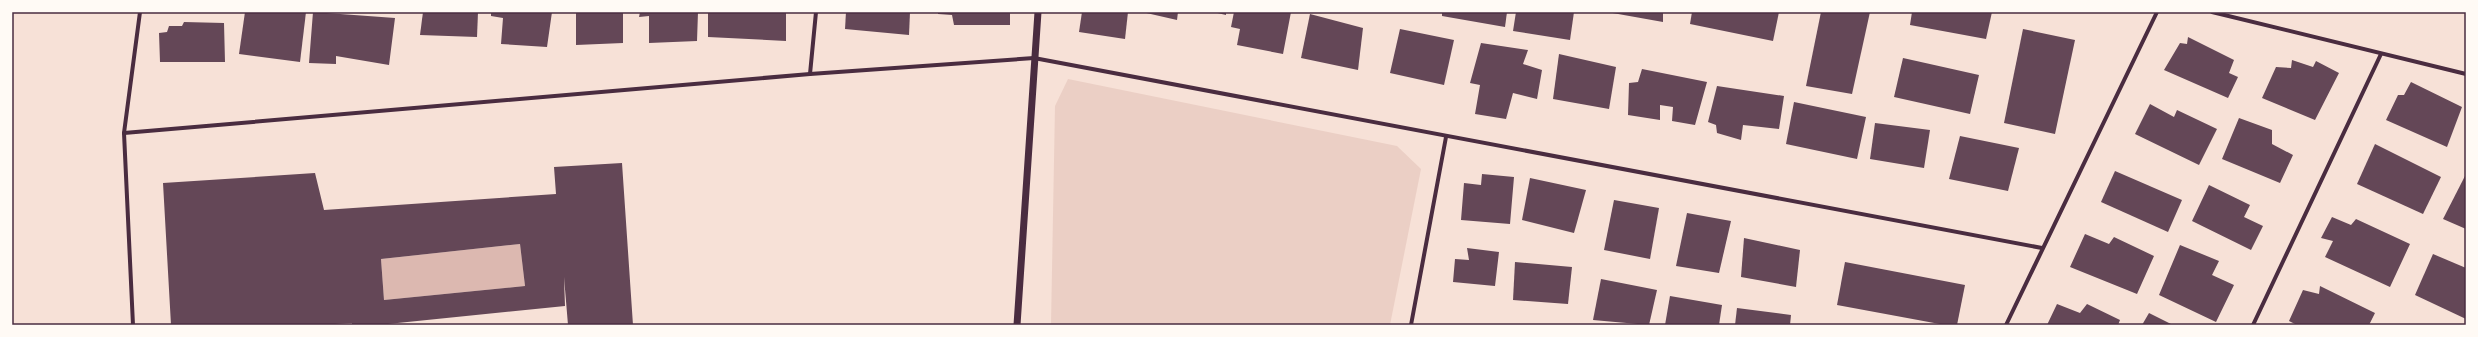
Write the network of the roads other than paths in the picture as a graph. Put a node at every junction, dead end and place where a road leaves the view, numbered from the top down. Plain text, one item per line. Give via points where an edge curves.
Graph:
1 (140, 12) edge
2 (816, 12) edge
3 (1038, 12) edge
4 (2157, 12) edge
5 (2212, 12) edge
6 (2381, 54) junction
7 (1034, 58) junction
8 (810, 74) junction
9 (2466, 74) edge
10 (124, 133) junction
11 (1446, 137) junction
12 (2042, 248) junction
13 (133, 325) edge
14 (1018, 325) edge
15 (1411, 325) edge
16 (2006, 325) edge
17 (2253, 325) edge

1 - 10 street
2 - 8 street
3 - 7 street
4 - 12 street
5 - 6 street
6 - 9 street
6 - 17 street
7 - 8 street
7 - 11 street
7 - 14 street
8 - 10 street
10 - 13 street
11 - 12 street
11 - 15 street
12 - 16 street

